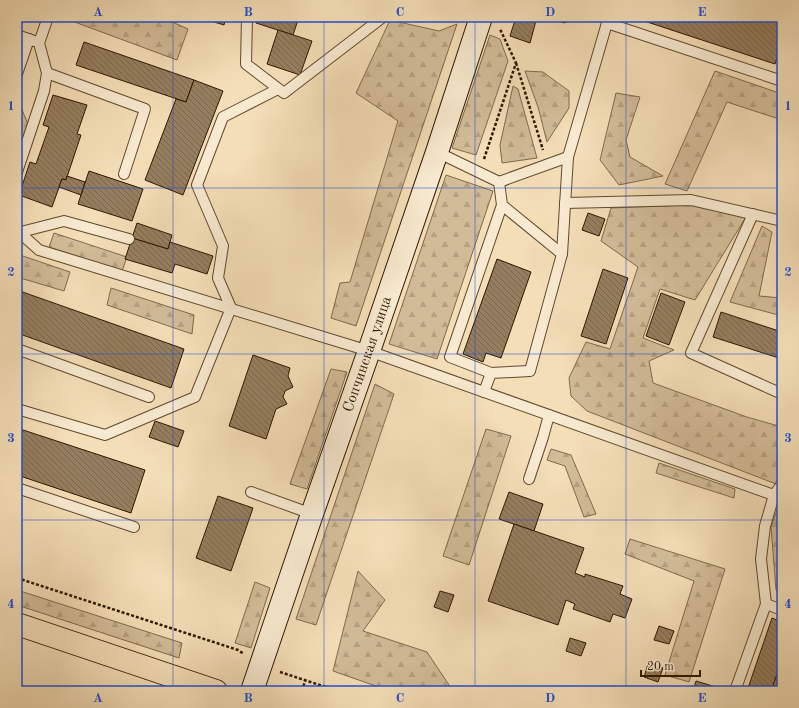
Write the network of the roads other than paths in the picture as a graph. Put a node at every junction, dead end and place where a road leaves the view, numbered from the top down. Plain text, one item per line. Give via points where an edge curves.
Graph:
1 (48, 17) edge
2 (247, 17) edge
3 (383, 17) edge
4 (490, 22) edge
5 (17, 35) edge
6 (29, 39) junction
7 (40, 43) junction
8 (48, 73) junction
9 (17, 74) edge
10 (782, 81) edge
11 (278, 89) junction
12 (437, 152) junction
13 (568, 157) junction
14 (17, 172) edge
15 (124, 174) dead end
16 (499, 182) junction
17 (565, 203) junction
18 (502, 205) junction
19 (753, 214) junction
20 (782, 221) edge
21 (18, 231) edge
22 (129, 239) dead end
23 (562, 254) junction
24 (231, 308) junction
25 (17, 350) edge
26 (369, 351) junction
27 (491, 373) junction
28 (484, 392) junction
29 (782, 394) edge
30 (149, 397) dead end
31 (17, 409) edge
32 (549, 415) junction
33 (530, 479) dead end
34 (782, 484) edge
35 (17, 488) edge
36 (251, 492) dead end
37 (778, 497) edge
38 (312, 514) junction
39 (134, 527) dead end
40 (766, 604) junction
41 (782, 610) edge
42 (17, 624) edge
43 (17, 690) edge
44 (21, 691) edge
45 (216, 691) edge
46 (252, 691) edge
47 (735, 691) edge

1 - 7 lane
2 - 11 lane via 246,64
3 - 11 lane via 284,93
4 - 12 street, Сопчинская улица
5 - 6 lane
6 - 7 lane
6 - 9 lane
7 - 8 lane
8 - 14 lane
8 - 15 lane via 145,109
10 - 13 lane via 608,23
11 - 24 lane via 223,117 197,185 223,246 218,278
12 - 16 lane
12 - 26 street, Сопчинская улица
13 - 16 lane
13 - 17 lane
16 - 18 lane
17 - 19 lane via 691,200
17 - 23 lane
18 - 23 lane
18 - 27 lane via 450,356
19 - 20 lane
19 - 29 lane via 691,352
21 - 22 lane via 64,221
21 - 24 lane via 39,250
23 - 27 lane via 530,371
24 - 26 lane
24 - 31 lane via 195,397 105,435
25 - 30 lane
26 - 28 lane
26 - 38 street, Сопчинская улица
27 - 28 lane
28 - 32 lane
32 - 33 lane
32 - 37 lane
34 - 37 lane
35 - 39 lane
36 - 38 lane
37 - 40 lane via 764,526 761,558
38 - 46 street, Сопчинская улица
40 - 41 lane
40 - 47 lane
42 - 45 main road
43 - 44 lane

